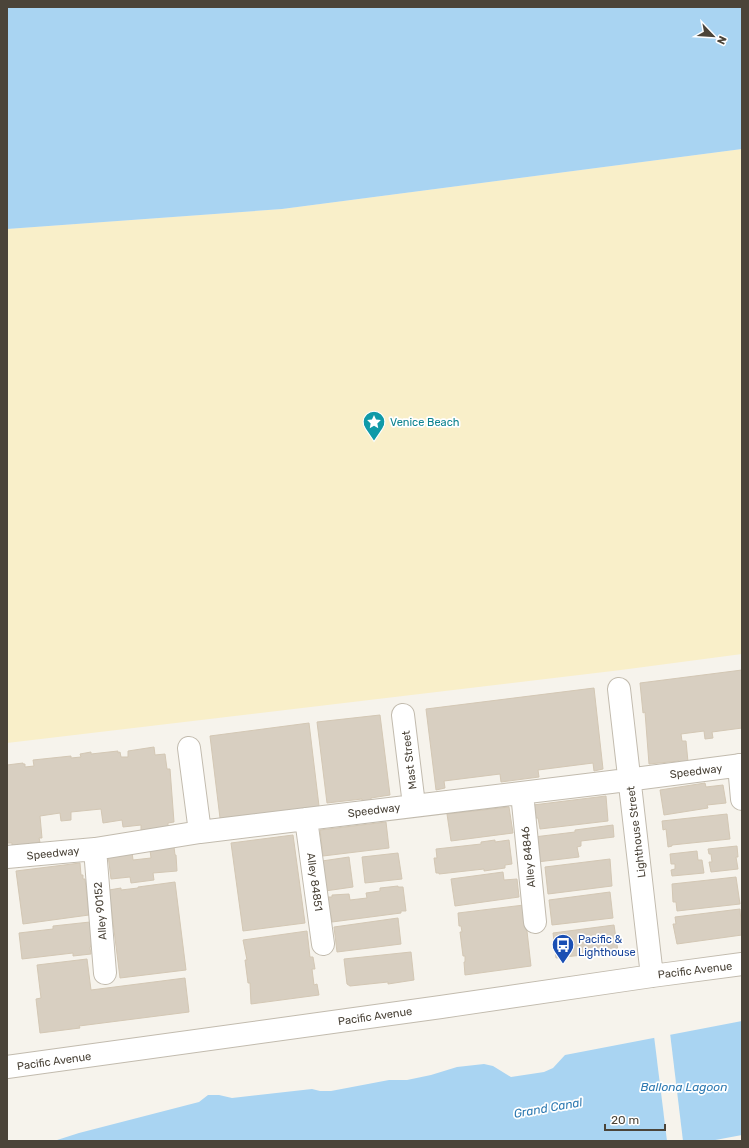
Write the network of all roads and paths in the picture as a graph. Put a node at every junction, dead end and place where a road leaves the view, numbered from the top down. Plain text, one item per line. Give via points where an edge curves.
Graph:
1 (619, 689) dead end
2 (403, 716) dead end
3 (189, 748) dead end
4 (740, 765) edge
5 (630, 779) junction
6 (522, 793) junction
7 (742, 799) edge
8 (414, 805) junction
9 (306, 819) junction
10 (200, 832) junction
11 (95, 849) junction
12 (7, 857) edge
13 (535, 922) dead end
14 (324, 944) dead end
15 (742, 964) edge
16 (105, 972) dead end
17 (652, 976) junction
18 (7, 1067) edge

1 - 5 street, Lighthouse Street
2 - 8 street, Mast Street
3 - 10 street
4 - 5 street, Speedway
4 - 7 street
5 - 6 street, Speedway
5 - 17 street, Lighthouse Street
6 - 8 street, Speedway
6 - 13 street, Alley 84846
8 - 9 street, Speedway
9 - 10 street, Speedway
9 - 14 street, Alley 84851
10 - 11 street, Speedway
11 - 12 street, Speedway
11 - 16 street, Alley 90152
15 - 17 street, Pacific Avenue
17 - 18 street, Pacific Avenue

